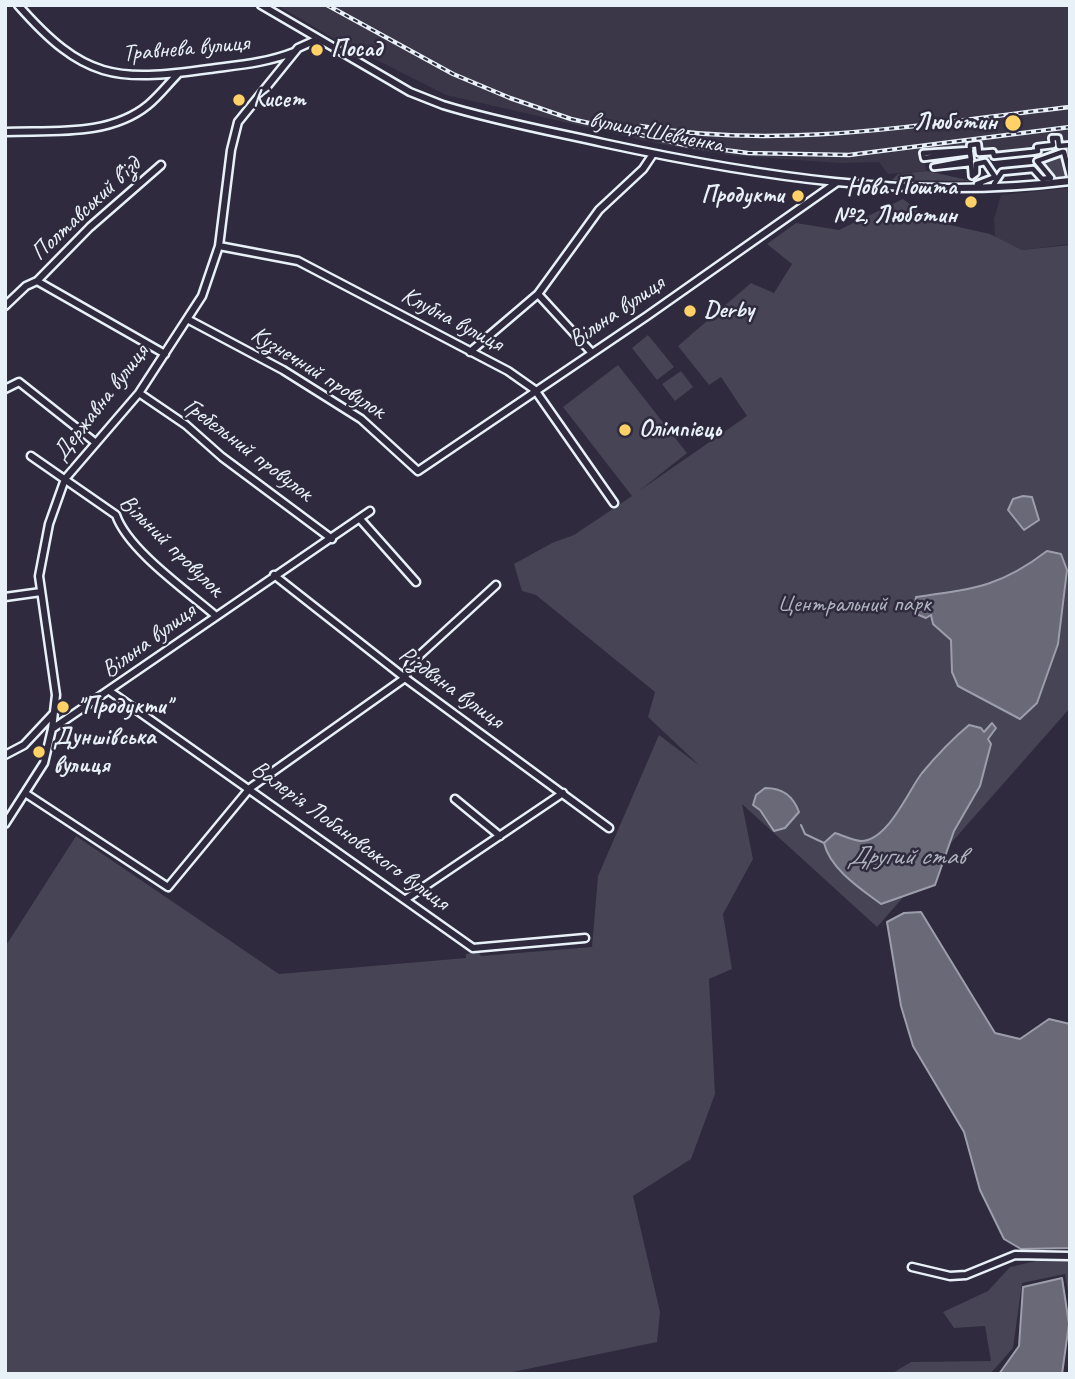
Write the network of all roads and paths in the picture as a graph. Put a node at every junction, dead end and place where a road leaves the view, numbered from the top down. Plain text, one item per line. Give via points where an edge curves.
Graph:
1 (18, 5) edge
2 (261, 5) edge
3 (318, 39) junction
4 (295, 51) junction
5 (178, 74) junction
6 (5, 132) edge
7 (1070, 147) edge
8 (653, 154) junction
9 (1070, 155) edge
10 (161, 164) dead end
11 (1070, 178) edge
12 (836, 183) junction
13 (219, 246) junction
14 (37, 281) junction
15 (538, 294) junction
16 (5, 306) edge
17 (189, 320) junction
18 (470, 352) junction
19 (592, 353) junction
20 (164, 354) junction
21 (5, 389) edge
22 (535, 390) junction
23 (139, 393) junction
24 (96, 443) junction
25 (31, 456) dead end
26 (418, 471) joint
27 (65, 479) junction
28 (614, 503) dead end
29 (370, 511) dead end
30 (360, 519) junction
31 (332, 539) junction
32 (274, 575) junction
33 (416, 582) dead end
34 (496, 584) dead end
35 (41, 592) junction
36 (5, 597) edge
37 (216, 616) junction
38 (405, 678) junction
39 (111, 692) junction
40 (53, 714) junction
41 (52, 729) junction
42 (5, 755) edge
43 (250, 788) junction
44 (25, 793) junction
45 (563, 793) junction
46 (455, 799) dead end
47 (5, 824) edge
48 (609, 828) dead end
49 (500, 836) junction
50 (406, 900) junction
51 (585, 939) dead end
52 (1070, 1256) edge
53 (912, 1267) dead end

1 - 5 street, Травнева вулиця via 94,68 128,77
2 - 3 street, вулиця Шевченка
3 - 4 street, Державна вулиця
3 - 8 street, вулиця Шевченка via 410,92 443,105
4 - 5 street, Травнева вулиця via 272,61
4 - 13 street, Державна вулиця via 238,122
5 - 6 street via 149,105 121,120 82,130
7 - 9 street
7 - 11 street via 1059,146 1058,138 1052,138 1053,145 1037,147 1038,151 994,156 993,152 979,153 978,144 970,145 970,150 923,153 924,158 970,152 971,160 934,167 971,163 974,175 976,164 985,162 995,177 977,186 996,184 1002,172 1032,169 1042,179 1051,178 1037,161 1065,152
8 - 12 street, вулиця Шевченка
8 - 15 street via 599,210
10 - 14 street, Полтавський в’їзд
11 - 12 street, вулиця Шевченка via 988,189
12 - 19 street, Вільна вулиця
13 - 17 street, Державна вулиця
13 - 18 street, Клубна вулиця via 298,261
14 - 16 street, Полтавський в’їзд
14 - 20 street
15 - 18 street
15 - 19 street
17 - 20 street, Державна вулиця
17 - 26 street, Кузнечний провулок via 283,370 361,419
18 - 22 street, Клубна вулиця
19 - 22 street, Вільна вулиця
20 - 23 street, Державна вулиця
21 - 24 street via 19,382
22 - 26 street, Вільна вулиця
22 - 28 street, Клубна вулиця
23 - 24 street, Державна вулиця
23 - 31 street, Гребельний провулок
24 - 27 street, Державна вулиця
25 - 27 street, Вільний провулок
27 - 35 street, Державна вулиця via 49,524 39,576
27 - 37 street, Вільний провулок via 116,514 142,550
29 - 30 street, Вільна вулиця
30 - 31 street, Вільна вулиця
30 - 33 street
31 - 32 street, Вільна вулиця
32 - 37 street, Вільна вулиця
32 - 38 street, Різдвяна вулиця
34 - 38 street via 410,664
35 - 36 street
35 - 40 street, Державна вулиця via 55,695
37 - 39 street, Вільна вулиця
38 - 43 street
38 - 45 street, Різдвяна вулиця
39 - 41 street, Вільна вулиця
39 - 43 street, Валерія Лобановського вулиця
40 - 41 street, Державна вулиця
40 - 42 street via 24,745
41 - 44 street, Державна вулиця via 44,763
43 - 44 street via 168,887
43 - 50 street, Валерія Лобановського вулиця
44 - 47 street, Державна вулиця
45 - 48 street, Різдвяна вулиця
45 - 49 street
46 - 49 street
49 - 50 street
50 - 51 street, Валерія Лобановського вулиця via 473,948
52 - 53 street via 1015,1255 966,1275

